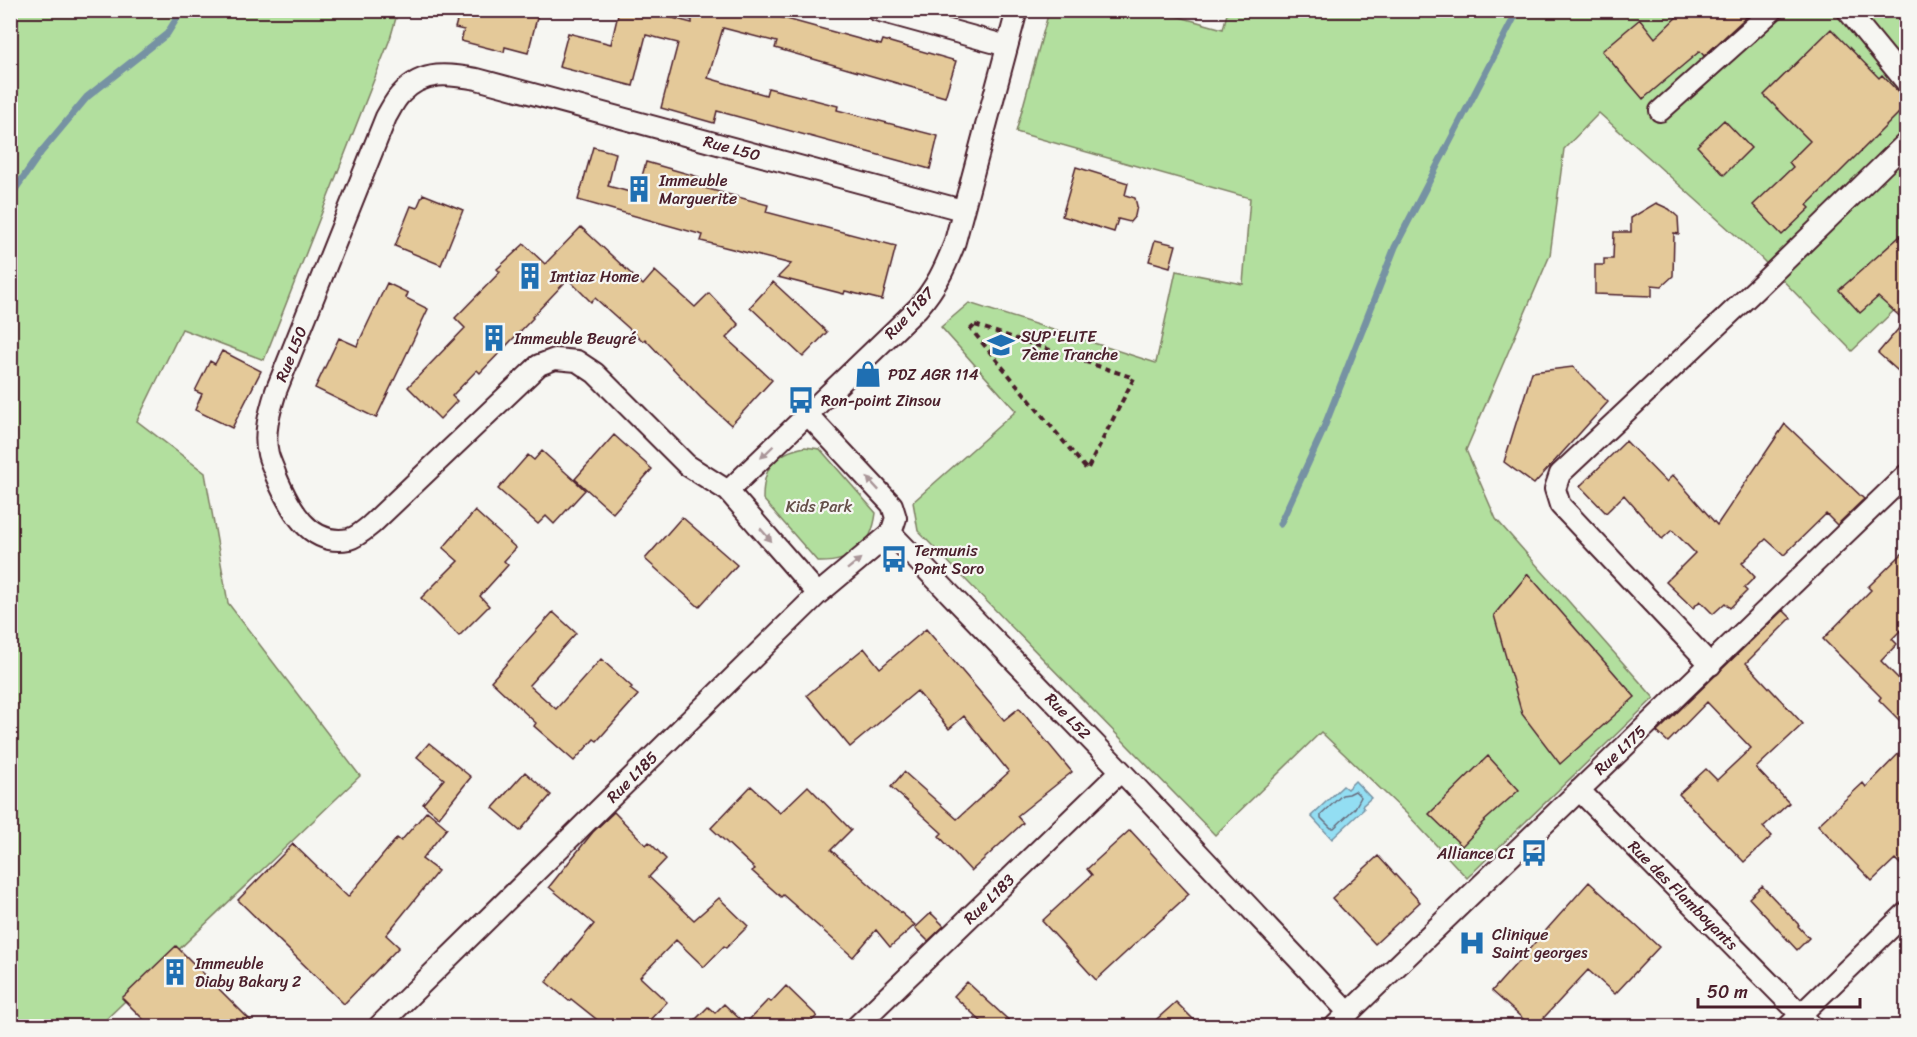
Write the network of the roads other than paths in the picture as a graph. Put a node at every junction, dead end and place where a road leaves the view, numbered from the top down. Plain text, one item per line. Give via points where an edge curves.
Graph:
1 (876, 10) edge
2 (1017, 10) edge
3 (1773, 10) edge
4 (1847, 10) edge
5 (1008, 46) junction
6 (1906, 82) edge
7 (1660, 111) dead end
8 (1906, 143) edge
9 (962, 210) junction
10 (807, 414) junction
11 (1906, 475) edge
12 (728, 491) junction
13 (891, 533) junction
14 (818, 594) junction
15 (1711, 665) junction
16 (1121, 771) junction
17 (1579, 790) junction
18 (1906, 913) edge
19 (1342, 1020) edge
20 (1801, 1023) edge
21 (379, 1026) edge
22 (857, 1026) edge

1 - 5 street
2 - 5 street, Rue L187
3 - 7 street
4 - 6 street
5 - 9 street, Rue L187
8 - 15 street via 1560,474 1554,489 1560,505
9 - 10 street, Rue L187 via 954,245 933,290
9 - 12 street, Rue L50 via 477,79 446,74 422,78 402,92 386,117 276,391 267,425 268,454 298,519 313,533 332,540 351,539 372,524 539,365 555,358 577,361 596,373 687,465
10 -> 12 street, Rue L187
13 -> 10 street via 896,518 892,505
11 - 15 street, Rue L175
12 -> 14 street, Rue L50
14 -> 13 street, Rue L185
13 - 16 street, Rue L52
14 - 21 street, Rue L185
15 - 17 street, Rue L175
16 - 19 street, Rue L52
16 - 22 street, Rue L183
17 - 19 street, Rue L175
17 - 20 street, Rue des Flamboyants
18 - 20 street

